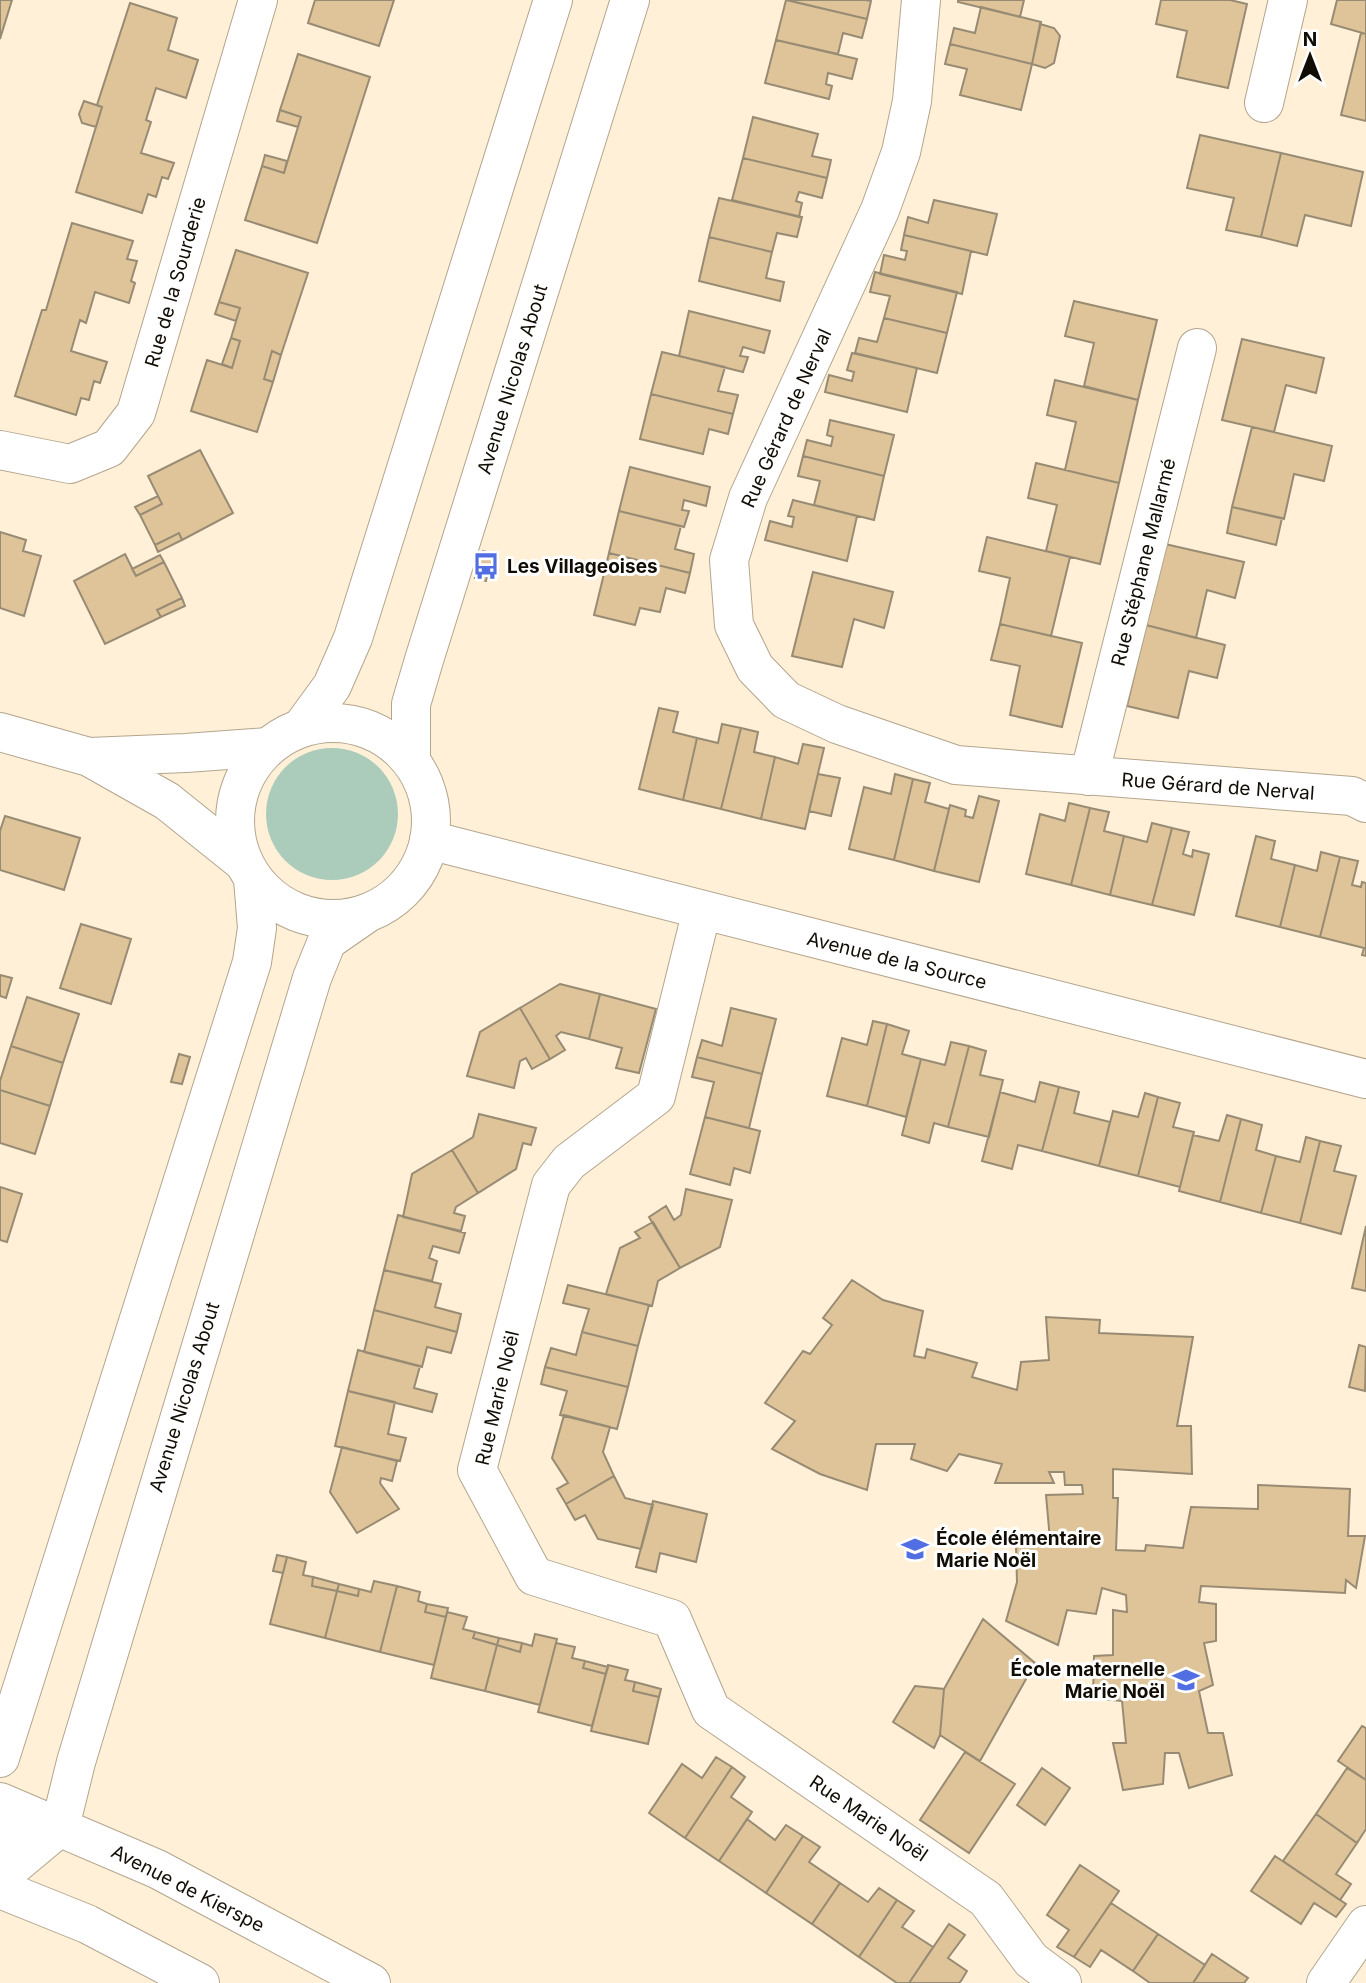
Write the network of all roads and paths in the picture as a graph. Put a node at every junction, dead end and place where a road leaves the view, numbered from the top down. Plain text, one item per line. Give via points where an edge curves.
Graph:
1 (258, 0) edge
2 (553, 0) edge
3 (630, 0) edge
4 (921, 0) edge
5 (1288, 0) edge
6 (1264, 103) dead end
7 (1197, 348) dead end
8 (0, 450) edge
9 (302, 727) junction
10 (0, 732) edge
11 (268, 747) junction
12 (89, 757) junction
13 (411, 761) junction
14 (1088, 776) junction
15 (1366, 803) edge
16 (429, 840) junction
17 (248, 871) junction
18 (702, 910) junction
19 (366, 914) junction
20 (1366, 1079) edge
21 (38, 1639) junction
22 (0, 1674) edge
23 (0, 1758) edge
24 (0, 1802) edge
25 (60, 1827) junction
26 (0, 1836) edge
27 (0, 1877) edge
28 (0, 1889) edge
29 (1366, 1925) edge
30 (200, 1983) edge
31 (371, 1983) edge
32 (1062, 1983) edge
33 (1326, 1983) edge

1 - 8 street, Rue de la Sourderie via 136,412 109,448 70,464
2 - 9 street, Avenue Nicolas About via 353,639 332,686
3 - 13 street, Avenue Nicolas About via 411,704
4 - 14 street, Rue Gérard de Nerval via 912,101 901,152 880,210 748,498 729,559 734,625 755,668 786,700 837,724 956,765
5 - 6 street
7 - 14 street, Rue Stéphane Mallarmé
9 - 11 street, Avenue Nicolas About
9 - 13 street, Avenue Nicolas About via 332,723 362,727 389,740
10 - 12 street
11 - 12 street
11 - 17 street, Avenue Nicolas About via 248,771 236,801 234,832
12 - 17 street via 167,801
13 - 16 street, Avenue Nicolas About via 430,804
14 - 15 street, Rue Gérard de Nerval via 1352,796
16 - 18 street, Avenue de la Source
16 - 19 street, Avenue Nicolas About via 420,868 400,893
17 - 19 street, Avenue Nicolas About via 275,902 303,915 334,919
17 - 21 street, Avenue Nicolas About via 257,928 252,962
18 - 20 street, Avenue de la Source
18 - 32 street, Rue Marie Noël via 656,1096 569,1162 551,1185 477,1470 534,1576 672,1619 711,1710 986,1899 1031,1960
19 - 25 street, Avenue Nicolas About via 327,941 312,978
21 - 22 street
21 - 23 street, Avenue Nicolas About
24 - 25 street, Avenue de Kierspe
25 - 26 street
25 - 27 street
25 - 31 street, Avenue de Kierspe via 157,1869
28 - 30 street via 87,1924
29 - 33 street

